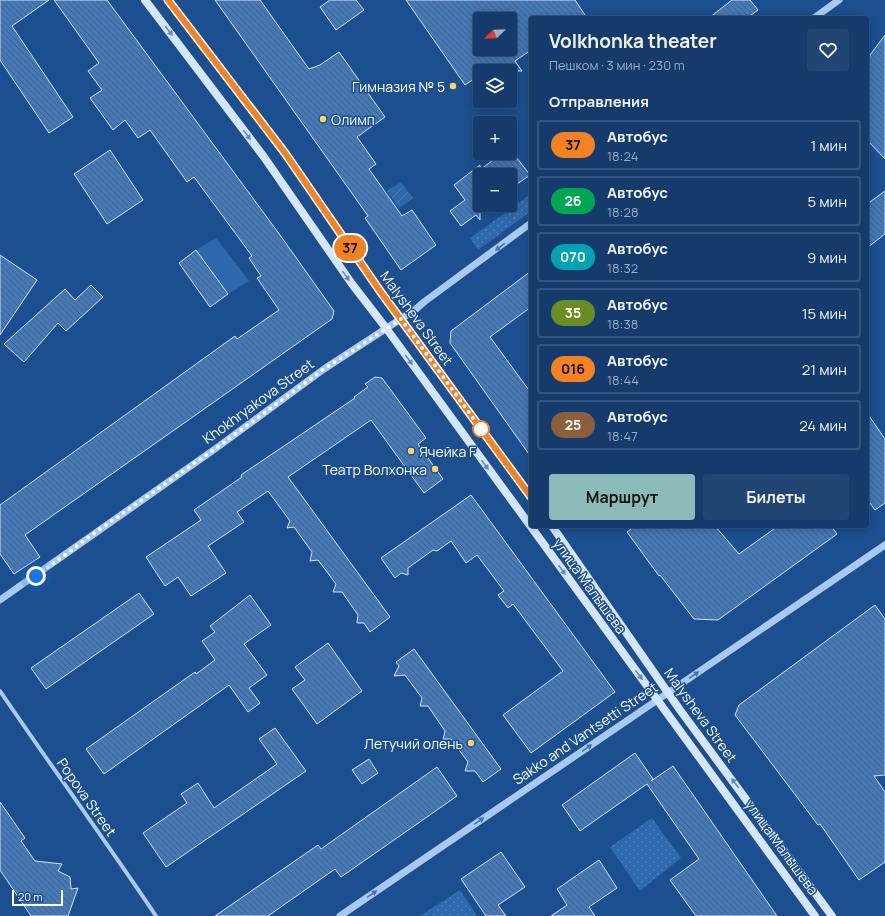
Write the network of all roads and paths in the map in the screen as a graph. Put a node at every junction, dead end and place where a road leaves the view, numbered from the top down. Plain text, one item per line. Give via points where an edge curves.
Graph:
1 (146, 0) edge
2 (168, 0) edge
3 (839, 0) edge
4 (817, 16) edge
5 (529, 224) edge
6 (401, 319) junction
7 (386, 328) junction
8 (529, 494) edge
9 (529, 524) edge
10 (532, 528) edge
11 (553, 528) edge
12 (885, 545) edge
13 (0, 600) edge
14 (0, 691) edge
15 (669, 693) junction
16 (658, 701) junction
17 (156, 916) edge
18 (340, 916) edge
19 (816, 916) edge
20 (832, 916) edge

1 -> 7 main road, улица Малышева via 264,157 352,284
2 - 6 main road, Malysheva Street via 286,156
3 - 4 street
5 -> 6 street, Khokhryakova Street
6 - 7 street, Khokhryakova Street
6 - 8 main road, Malysheva Street
7 -> 9 main road, улица Малышева
7 - 13 street, Khokhryakova Street via 324,369
10 -> 16 main road, улица Малышева
11 - 15 main road, Malysheva Street
15 -> 12 street, Sakko and Vantsetti Street
14 - 17 street, Popova Street
15 - 16 street, Sakko and Vantsetti Street
20 -> 15 main road, Malysheva Street
18 -> 16 street, Sakko and Vantsetti Street
16 - 19 main road, улица Малышева

